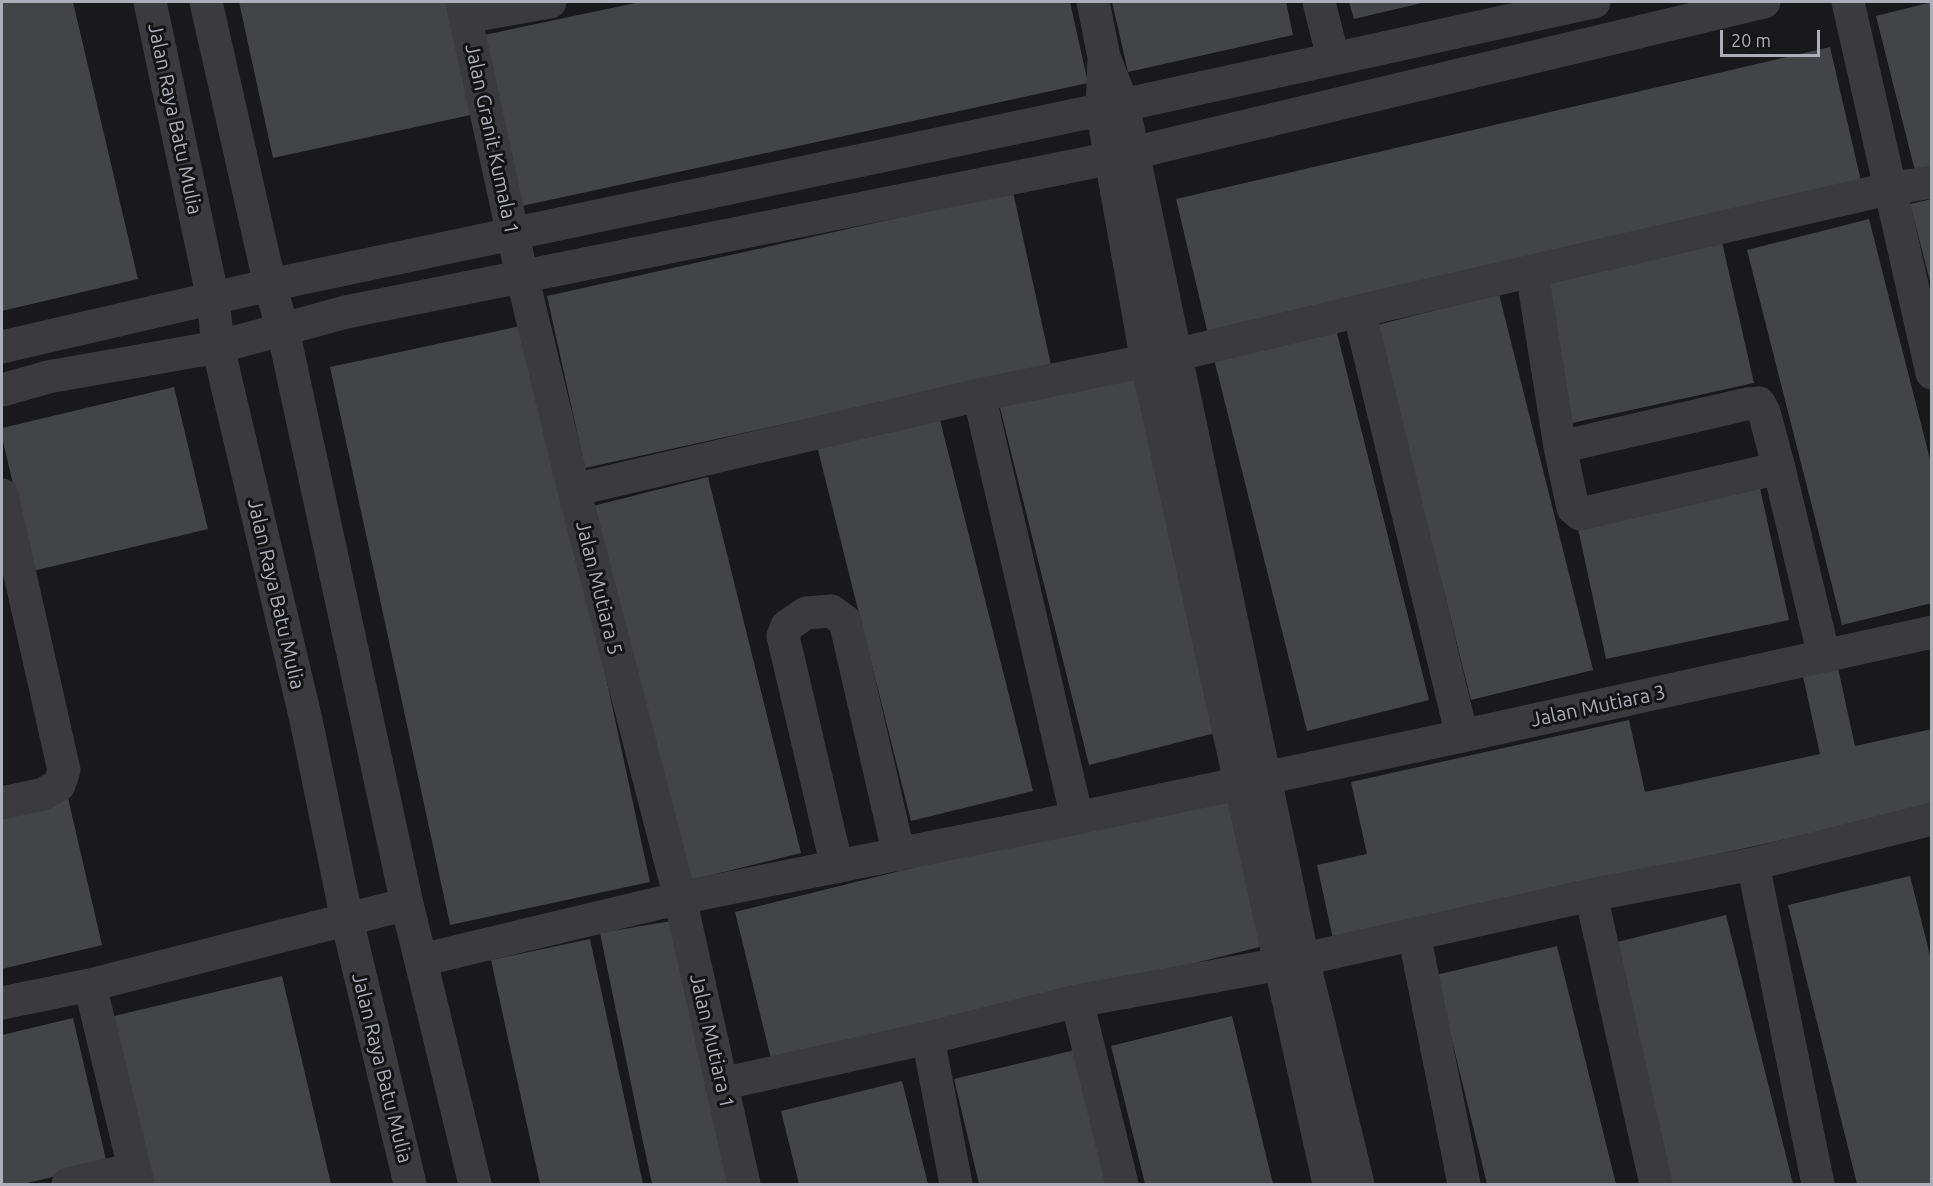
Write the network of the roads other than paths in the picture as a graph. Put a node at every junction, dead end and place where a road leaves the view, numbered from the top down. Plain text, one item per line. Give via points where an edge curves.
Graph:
1 (150, 2) edge
2 (206, 2) edge
3 (550, 2) edge
4 (1093, 2) edge
5 (1319, 2) edge
6 (1594, 2) edge
7 (1764, 2) edge
8 (1848, 2) edge
9 (464, 10) edge
10 (1333, 58) junction
11 (1112, 107) junction
12 (1123, 156) junction
13 (1932, 182) edge
14 (1888, 189) junction
15 (513, 234) junction
16 (1532, 272) junction
17 (522, 276) junction
18 (270, 285) junction
19 (213, 299) junction
20 (1359, 310) junction
21 (283, 330) junction
22 (2, 346) edge
23 (218, 347) junction
24 (1161, 358) junction
25 (1932, 373) edge
26 (2, 390) edge
27 (979, 395) junction
28 (1560, 447) junction
29 (1779, 468) junction
30 (574, 490) junction
31 (2, 495) edge
32 (14, 603) edge
33 (1932, 632) edge
34 (1824, 657) junction
35 (1462, 736) junction
36 (1252, 780) junction
37 (2, 803) edge
38 (1077, 818) junction
39 (1930, 827) edge
40 (898, 855) junction
41 (1753, 864) junction
42 (837, 867) junction
43 (1591, 895) junction
44 (680, 898) junction
45 (407, 904) junction
46 (346, 920) junction
47 (1414, 934) junction
48 (421, 960) junction
49 (1292, 961) junction
50 (90, 985) junction
51 (1077, 1001) junction
52 (2, 1003) edge
53 (928, 1038) junction
54 (721, 1084) junction
55 (136, 1177) edge
56 (68, 1185) edge
57 (410, 1185) edge
58 (475, 1185) edge
59 (744, 1185) edge
60 (956, 1185) edge
61 (1122, 1185) edge
62 (1329, 1185) edge
63 (1358, 1185) edge
64 (1464, 1185) edge
65 (1656, 1185) edge
66 (1818, 1185) edge

1 - 19 street, Jalan Raya Batu Mulia
2 - 18 street
3 - 9 street
4 - 11 street
5 - 10 street
6 - 10 street
7 - 12 street
8 - 14 street
9 - 15 street, Jalan Granit Kumala 1
10 - 11 street
11 - 12 street
11 - 15 street
12 - 17 street
12 - 24 street
13 - 14 street
14 - 16 street
14 - 25 street
15 - 17 street, Jalan Granit Kumala 1
15 - 18 street
16 - 20 street
16 - 28 street
17 - 21 street via 346,312
17 - 30 street, Jalan Mutiara 5
18 - 19 street
18 - 21 street
19 - 22 street
19 - 23 street, Jalan Raya Batu Mulia
20 - 24 street
20 - 35 street
21 - 23 street
21 - 45 street
23 - 26 street via 48,377
23 - 46 street, Jalan Raya Batu Mulia via 306,720
24 - 27 street
24 - 36 street
27 - 30 street
27 - 38 street
28 - 29 street via 1759,403
28 - 29 street via 1573,508 1580,514
29 - 34 street
30 - 44 street, Jalan Mutiara 5
31 - 32 street
32 - 37 street via 64,770 59,785 43,794
33 - 34 street, Jalan Mutiara 3
34 - 35 street, Jalan Mutiara 3
35 - 36 street, Jalan Mutiara 3
36 - 38 street, Jalan Mutiara 3
36 - 49 street
38 - 40 street, Jalan Mutiara 3
39 - 41 street
40 - 42 street, Jalan Mutiara 3
40 - 42 street via 844,621 831,611 806,613 787,626 783,636
41 - 43 street
41 - 66 street
42 - 44 street, Jalan Mutiara 3
43 - 47 street
43 - 65 street
44 - 48 street, Jalan Mutiara 3
44 - 54 street, Jalan Mutiara 1
45 - 46 street
45 - 48 street
46 - 50 street
46 - 57 street, Jalan Raya Batu Mulia
47 - 49 street
47 - 64 street
48 - 58 street
49 - 51 street
49 - 62 street
49 - 63 street
50 - 52 street
50 - 55 street
51 - 53 street
51 - 61 street
53 - 54 street
53 - 60 street
54 - 59 street, Jalan Mutiara 1
55 - 56 street

